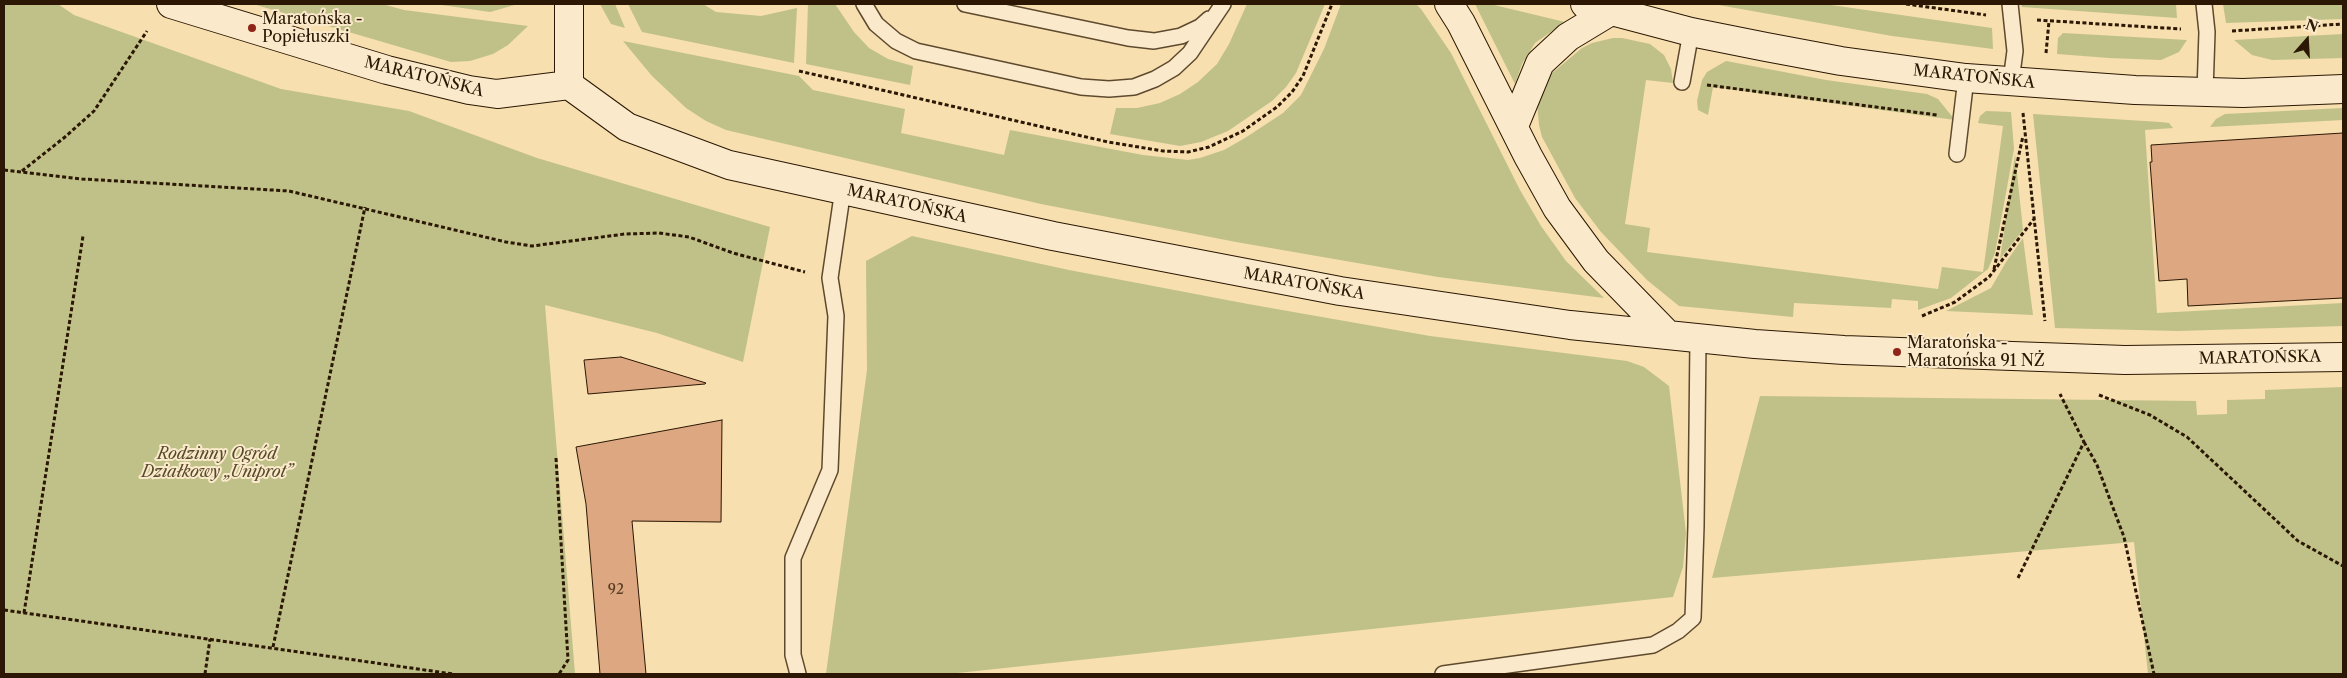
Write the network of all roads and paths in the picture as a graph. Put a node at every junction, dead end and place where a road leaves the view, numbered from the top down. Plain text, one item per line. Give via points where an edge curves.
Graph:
1 (171, 4) edge
2 (569, 4) edge
3 (864, 4) edge
4 (965, 4) edge
5 (1449, 4) edge
6 (1585, 4) edge
7 (1906, 4) edge
8 (2204, 4) edge
9 (1921, 5) edge
10 (1220, 8) edge
11 (1611, 11) junction
12 (2011, 11) edge
13 (2049, 21) junction
14 (2343, 24) edge
15 (146, 31) dead end
16 (1691, 32) junction
17 (2207, 32) junction
18 (2046, 53) dead end
19 (1966, 78) junction
20 (1682, 82) joint
21 (569, 85) junction
22 (2343, 89) edge
23 (2205, 92) junction
24 (2017, 93) junction
25 (1964, 105) junction
26 (2023, 110) junction
27 (2033, 111) dead end
28 (1514, 126) junction
29 (2024, 131) junction
30 (1957, 154) dead end
31 (4, 170) edge
32 (22, 172) junction
33 (843, 189) junction
34 (366, 207) junction
35 (2034, 219) junction
36 (83, 236) dead end
37 (1993, 272) junction
38 (830, 278) junction
39 (1922, 316) dead end
40 (2045, 321) dead end
41 (1668, 336) junction
42 (1698, 338) junction
43 (2343, 356) edge
44 (2060, 394) dead end
45 (2099, 395) dead end
46 (2084, 442) junction
47 (556, 458) dead end
48 (2343, 566) edge
49 (2018, 578) dead end
50 (4, 610) edge
51 (24, 613) junction
52 (210, 640) junction
53 (274, 647) junction
54 (205, 674) edge
55 (453, 674) edge
56 (560, 674) edge
57 (798, 674) edge
58 (1444, 674) edge
59 (2154, 674) edge

1 - 21 main road, MARATOŃSKA via 387,70 469,90 497,94
2 - 21 main road
3 - 10 lane via 876,24 896,42 916,51 1081,87 1109,89 1134,87 1155,80 1174,68 1190,53
4 - 10 lane via 1154,41 1181,36 1200,27
5 - 28 main road
6 - 11 main road, MARATOŃSKA
7 - 9 path
8 - 17 lane
9 - 12 path
11 - 16 main road, MARATOŃSKA
11 - 28 main road via 1568,37 1540,63
12 - 13 path
12 - 24 lane
13 - 17 path
13 - 18 path
14 - 17 path
15 - 32 path via 94,111
16 - 19 main road, MARATOŃSKA via 1841,61
16 - 20 lane
17 - 23 lane
19 - 24 main road, MARATOŃSKA
19 - 25 lane
20 - 25 path via 1948,116
21 - 33 main road, MARATOŃSKA via 627,127 729,165
22 - 23 main road, MARATOŃSKA
23 - 24 main road, MARATOŃSKA via 2101,88
24 - 26 path
25 - 30 lane
26 - 27 path
26 - 29 path
28 - 41 main road via 1542,182 1575,234
29 - 35 path
29 - 37 path
31 - 32 path
32 - 34 path via 82,179 289,191
33 - 38 lane
33 - 41 main road, MARATOŃSKA via 1053,236 1340,291
34 - 38 path via 532,246 625,234 669,234
34 - 53 path
35 - 37 path
35 - 40 path
36 - 51 path
37 - 39 path via 1955,302
38 - 57 lane via 836,316 830,470 793,558 793,655
41 - 42 main road, MARATOŃSKA
42 - 43 main road, MARATOŃSKA via 1946,355 2172,360
42 - 58 lane via 1693,618 1653,645
44 - 46 path
45 - 48 path via 2150,415 2188,437 2298,542
46 - 49 path
46 - 59 path via 2097,465 2124,537
47 - 56 path via 568,660
50 - 51 path
51 - 52 path
52 - 53 path
52 - 54 path
53 - 55 path

